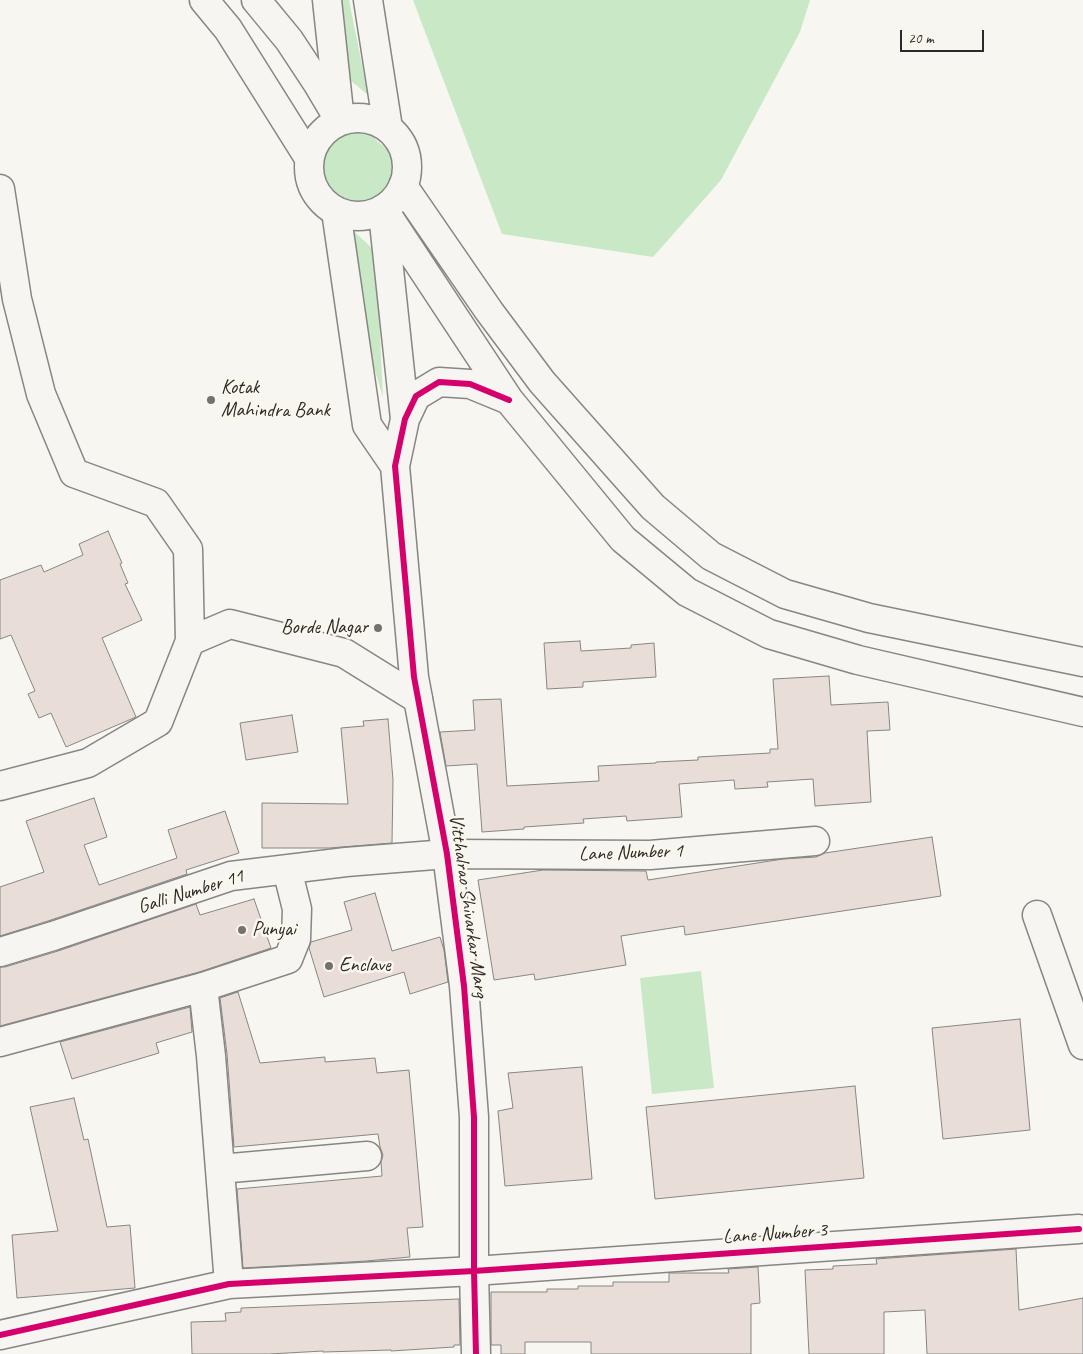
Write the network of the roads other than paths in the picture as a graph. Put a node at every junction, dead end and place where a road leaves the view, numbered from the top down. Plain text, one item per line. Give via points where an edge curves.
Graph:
1 (204, 0) edge
2 (256, 0) edge
3 (327, 0) edge
4 (368, 0) edge
5 (340, 121) junction
6 (388, 128) junction
7 (309, 158) junction
8 (403, 186) junction
9 (0, 190) edge
10 (383, 209) junction
11 (336, 211) junction
12 (510, 400) junction
13 (405, 419) junction
14 (395, 466) junction
15 (190, 641) junction
16 (1083, 662) edge
17 (418, 699) junction
18 (1083, 712) edge
19 (0, 786) edge
20 (815, 841) dead end
21 (448, 854) junction
22 (288, 869) junction
23 (1038, 915) dead end
24 (0, 952) edge
25 (204, 987) junction
26 (0, 1042) edge
27 (1083, 1044) edge
28 (367, 1156) dead end
29 (220, 1169) junction
30 (1079, 1228) dead end
31 (474, 1271) junction
32 (229, 1284) junction
33 (0, 1335) edge
34 (476, 1354) edge

1 - 7 street via 228,29
2 - 5 street via 289,40
3 - 5 street
4 - 6 street
5 - 6 street via 356,118 373,120
5 - 7 street via 315,142
6 - 8 street via 400,141 406,156 407,172
7 - 11 street via 309,174 314,189 323,202
8 - 10 street via 395,200
8 - 16 street via 542,382 653,507 711,556 785,594 850,613
9 - 15 street via 17,299 41,394 74,473 156,503 188,549
10 - 11 street via 366,215
10 - 12 street
10 - 13 street
11 - 14 street via 367,425
12 - 13 street via 470,384 439,382 416,396
12 - 18 street via 623,539 687,592 769,634 858,660
13 - 14 street
14 - 17 street, Vitthalrao Shivarkar Marg
15 - 17 street via 230,624 240,626 344,653
15 - 19 street via 158,722 88,763
17 - 21 street, Vitthalrao Shivarkar Marg
20 - 21 street, Lane Number 1 via 650,855
21 - 22 street, Galli Number 11
21 - 31 street, Vitthalrao Shivarkar Marg via 464,986 474,1118
22 - 24 street, Galli Number 11 via 231,876
22 - 25 street via 297,909 296,939 288,959
23 - 27 street
25 - 26 street
25 - 29 street
28 - 29 street
29 - 32 street
30 - 31 street, Lane Number 3
31 - 32 street, Lane Number 3
31 - 34 street, Vitthalrao Shivarkar Marg
32 - 33 street, Lane Number 3

